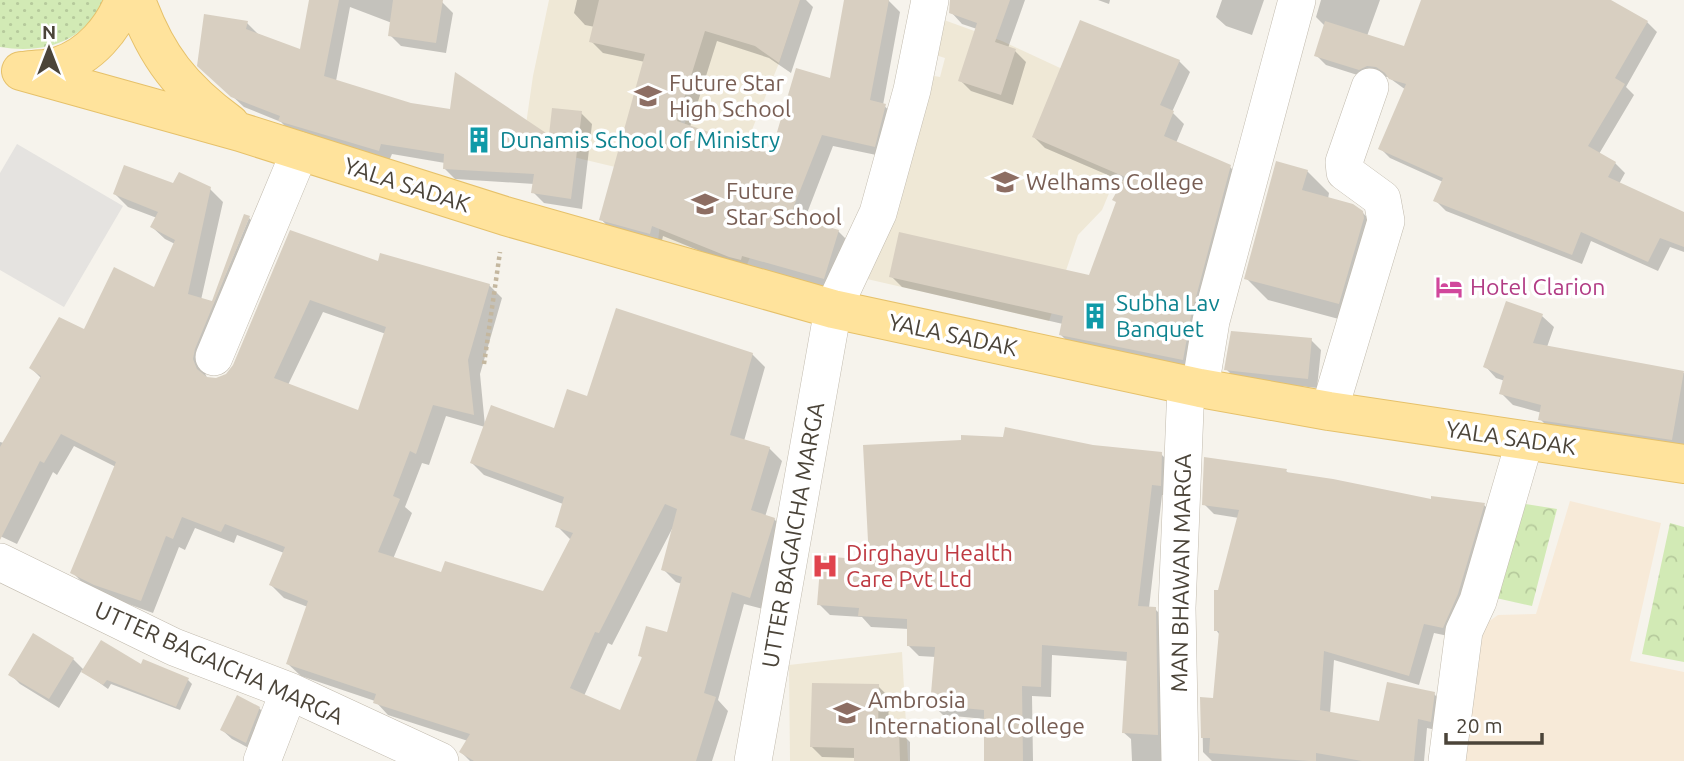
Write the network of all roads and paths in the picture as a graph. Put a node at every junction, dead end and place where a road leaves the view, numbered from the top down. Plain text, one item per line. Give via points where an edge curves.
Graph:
1 (124, 0) edge
2 (136, 0) edge
3 (930, 0) edge
4 (1297, 0) edge
5 (10, 69) edge
6 (1370, 87) dead end
7 (240, 132) junction
8 (300, 151) junction
9 (505, 216) junction
10 (833, 309) junction
11 (214, 357) dead end
12 (484, 363) dead end
13 (1193, 387) junction
14 (1329, 411) junction
15 (1525, 440) junction
16 (1684, 464) edge
17 (0, 562) edge
18 (289, 691) junction
19 (262, 761) edge
20 (440, 761) edge
21 (753, 761) edge
22 (1180, 761) edge
23 (1447, 761) edge

1 - 5 main road via 117,20 92,48 59,66
2 - 7 main road via 146,30 171,70 200,102
3 - 10 street, UTTER BAGAICHA MARGA via 912,90 878,213
4 - 13 street, MAN BHAWAN MARGA
5 - 7 main road, YALA SADAK
6 - 14 street via 1344,162 1345,172 1382,199 1386,220
7 - 8 main road, YALA SADAK
8 - 9 main road, YALA SADAK
8 - 11 street
9 - 10 main road, YALA SADAK
9 - 12 path
10 - 13 main road, YALA SADAK
10 - 21 street, UTTER BAGAICHA MARGA
13 - 14 main road, YALA SADAK
13 - 22 street, MAN BHAWAN MARGA via 1177,608
14 - 15 main road, YALA SADAK
15 - 16 main road, YALA SADAK
15 - 23 street via 1478,601 1464,631
17 - 18 street, UTTER BAGAICHA MARGA via 174,648
18 - 19 street
18 - 20 street, UTTER BAGAICHA MARGA

